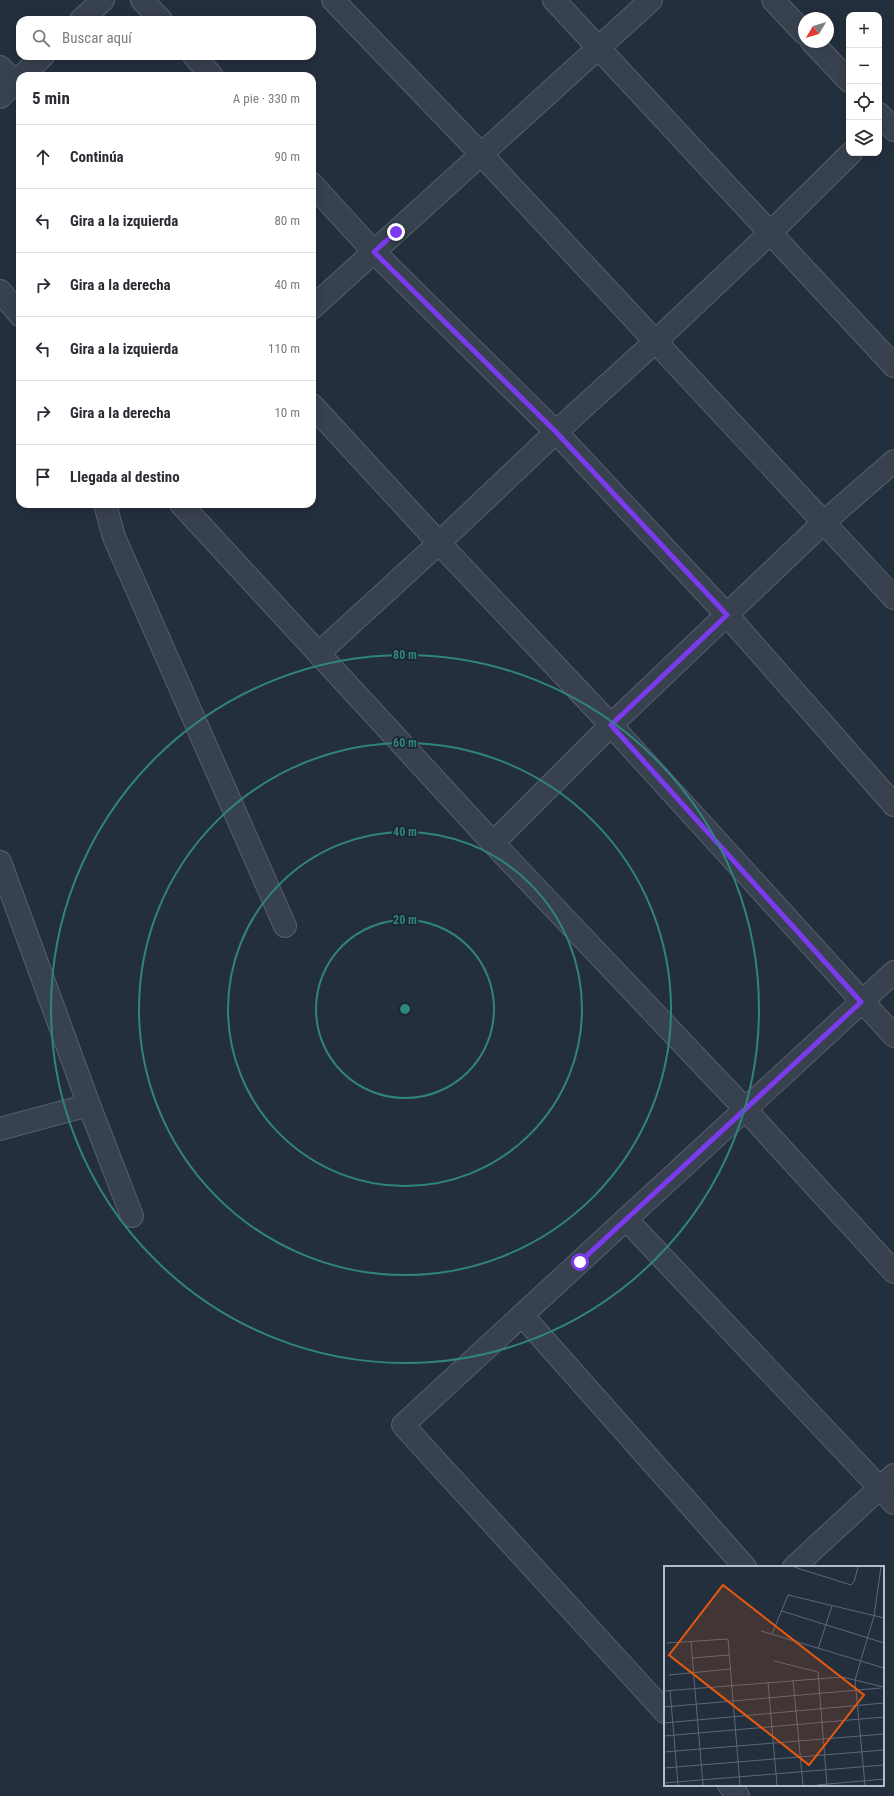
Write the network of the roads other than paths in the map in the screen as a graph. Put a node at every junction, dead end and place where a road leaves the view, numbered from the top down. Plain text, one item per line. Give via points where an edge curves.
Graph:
1 (103, 0) edge
2 (142, 0) edge
3 (333, 0) edge
4 (554, 0) edge
5 (651, 0) edge
6 (773, 0) edge
7 (86, 16) edge
8 (157, 16) edge
9 (798, 27) edge
10 (598, 48) junction
11 (818, 48) edge
12 (39, 60) edge
13 (198, 60) edge
14 (0, 67) edge
15 (28, 72) edge
16 (208, 72) edge
17 (846, 78) edge
18 (16, 79) edge
19 (16, 84) edge
20 (0, 97) edge
21 (481, 154) junction
22 (848, 156) edge
23 (316, 188) edge
24 (770, 233) junction
25 (374, 252) junction
26 (0, 291) edge
27 (316, 304) edge
28 (16, 310) edge
29 (656, 341) junction
30 (894, 366) edge
31 (316, 409) edge
32 (556, 432) junction
33 (894, 461) edge
34 (106, 508) edge
35 (185, 508) edge
36 (824, 522) junction
37 (439, 543) junction
38 (894, 598) edge
39 (727, 615) junction
40 (319, 653) junction
41 (611, 725) junction
42 (894, 805) edge
43 (493, 843) junction
44 (0, 862) edge
45 (285, 926) dead end
46 (894, 972) edge
47 (861, 1002) junction
48 (894, 1036) edge
49 (89, 1105) junction
50 (745, 1109) junction
51 (0, 1129) edge
52 (132, 1216) dead end
53 (626, 1219) junction
54 (894, 1272) edge
55 (522, 1315) junction
56 (889, 1489) edge
57 (744, 1566) edge
58 (795, 1566) edge
59 (661, 1698) edge
60 (730, 1786) edge
61 (738, 1796) edge

1 - 7 street
2 - 8 street
3 - 21 street
4 - 10 street
5 - 10 street
6 - 9 street
10 - 21 street
10 - 24 street
11 - 17 street
12 - 15 street
13 - 16 street
14 - 18 street
19 - 20 street
21 - 25 street
21 - 29 street
22 - 24 street
23 - 25 street
24 - 29 street
24 - 30 street
25 - 27 street
25 - 32 street
26 - 28 street
29 - 32 street
29 - 36 street
31 - 37 street
32 - 37 street
32 - 39 street
33 - 36 street
34 - 45 street via 114,537
35 - 40 street
36 - 38 street
36 - 39 street
37 - 40 street
37 - 41 street
39 - 41 street
39 - 42 street
40 - 43 street
41 - 43 street
41 - 47 street
43 - 50 street
44 - 49 street
46 - 47 street
47 - 48 street
47 - 50 street
49 - 51 street
49 - 52 street
50 - 53 street
50 - 54 street
53 - 55 street
53 - 56 street
55 - 57 street
55 - 59 street via 403,1425
56 - 58 street
60 - 61 street

